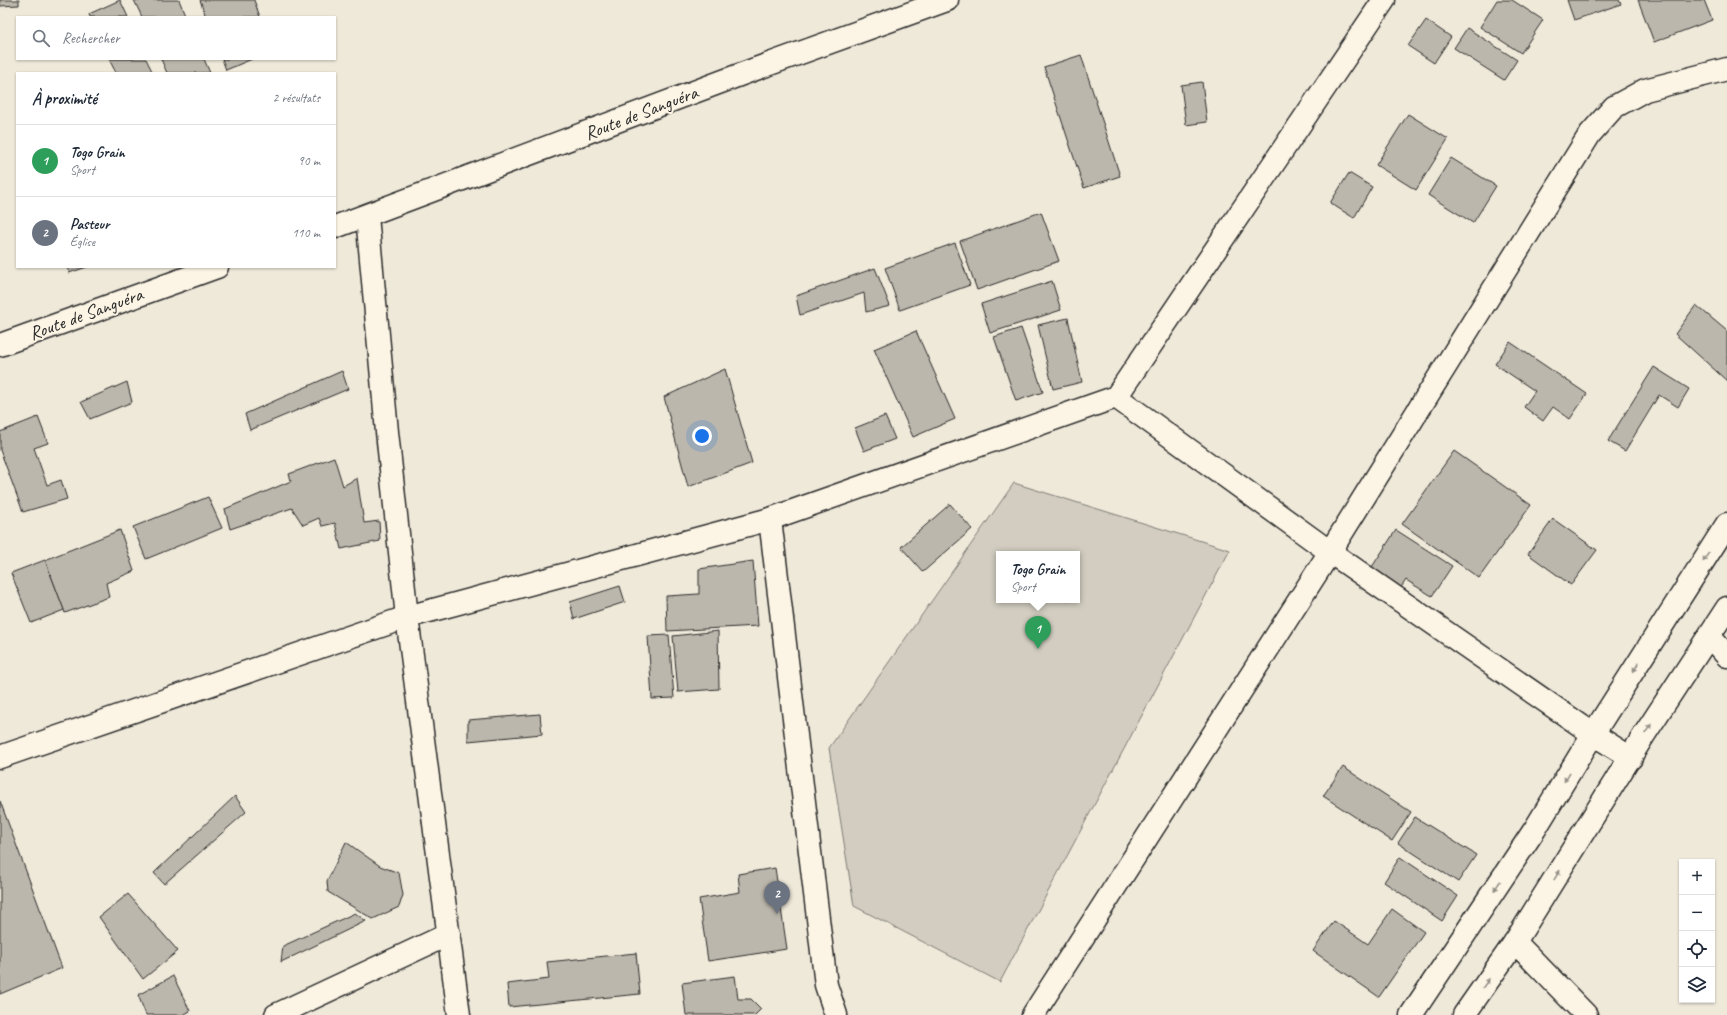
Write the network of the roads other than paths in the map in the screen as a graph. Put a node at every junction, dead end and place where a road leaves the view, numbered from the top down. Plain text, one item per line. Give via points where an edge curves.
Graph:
1 (947, 0) edge
2 (1384, 0) edge
3 (1727, 69) edge
4 (367, 216) junction
5 (336, 227) edge
6 (214, 268) edge
7 (0, 345) edge
8 (1116, 397) junction
9 (770, 519) junction
10 (1727, 524) edge
11 (1330, 552) junction
12 (1727, 608) edge
13 (407, 617) junction
14 (1710, 637) junction
15 (1727, 656) edge
16 (1593, 734) junction
17 (0, 757) edge
18 (1631, 758) junction
19 (450, 934) junction
20 (1515, 942) junction
21 (276, 1015) edge
22 (459, 1015) edge
23 (836, 1015) edge
24 (1033, 1015) edge
25 (1411, 1015) edge
26 (1464, 1015) edge
27 (1586, 1015) edge

1 - 4 street, Route de Sanguéra
2 - 8 street
3 - 11 street via 1645,90 1614,108 1590,134
4 - 5 street, Route de Sanguéra
4 - 13 street
6 - 7 street, Route de Sanguéra
8 - 9 street
8 - 11 street
9 - 13 street
9 - 23 street via 826,985
10 -> 16 street
11 - 16 street
11 - 24 street
12 - 14 street
13 - 17 street
13 - 19 street
14 - 15 street
18 -> 14 street
16 - 18 street
16 -> 25 street via 1535,830
20 -> 18 street
19 - 21 street
19 - 22 street
26 -> 20 street
20 - 27 street

